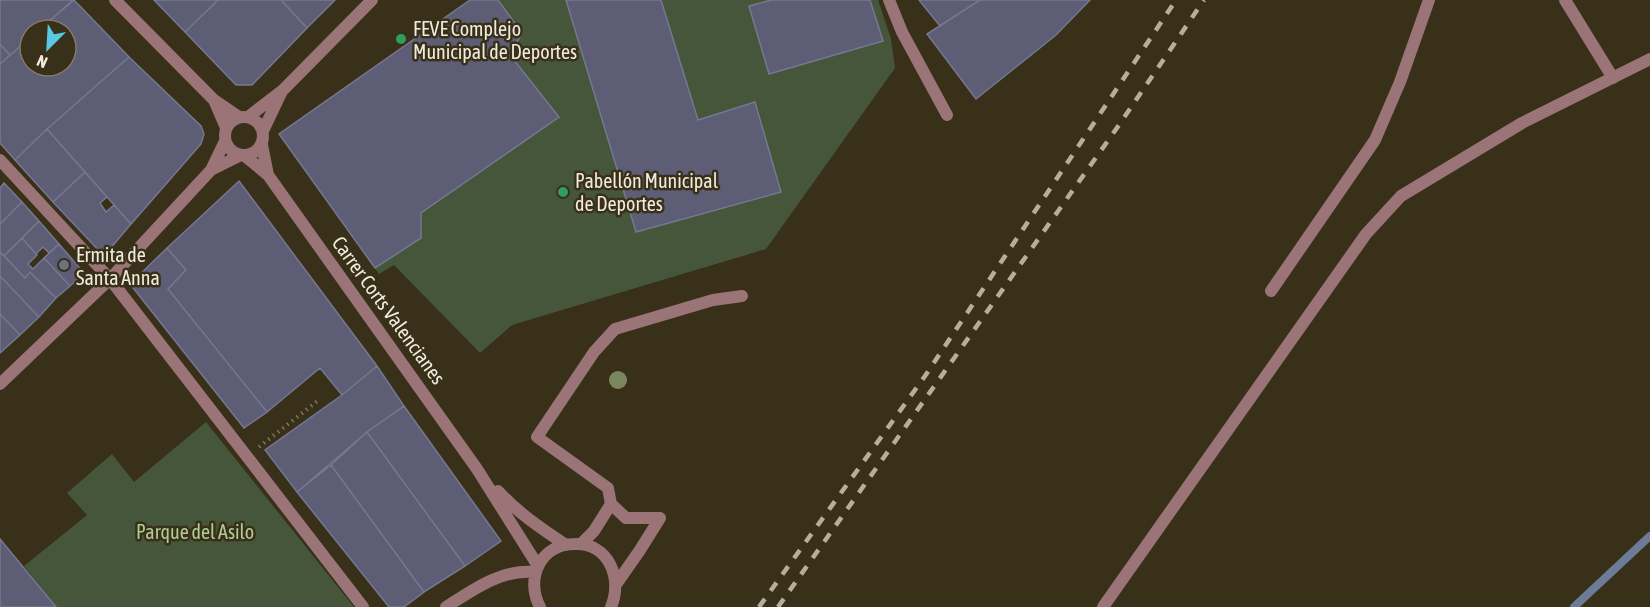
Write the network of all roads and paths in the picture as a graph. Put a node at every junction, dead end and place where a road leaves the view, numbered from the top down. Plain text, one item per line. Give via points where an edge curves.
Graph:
1 (115, 0) edge
2 (372, 0) edge
3 (889, 0) edge
4 (1429, 0) edge
5 (1566, 0) edge
6 (1650, 60) edge
7 (1613, 78) junction
8 (283, 90) junction
9 (214, 100) junction
10 (947, 115) dead end
11 (244, 117) junction
12 (263, 131) junction
13 (226, 135) junction
14 (262, 144) junction
15 (243, 156) junction
16 (0, 160) edge
17 (211, 170) junction
18 (268, 175) junction
19 (110, 279) junction
20 (1271, 291) dead end
21 (742, 296) dead end
22 (2, 380) edge
23 (320, 399) dead end
24 (247, 456) junction
25 (477, 469) junction
26 (611, 504) junction
27 (581, 544) junction
28 (566, 545) junction
29 (536, 569) junction
30 (616, 583) junction
31 (363, 607) edge
32 (446, 607) edge
33 (540, 607) edge
34 (611, 607) edge
35 (1103, 607) edge

1 - 9 street
2 - 8 street
3 - 10 street
4 - 20 street via 1375,140
5 - 7 street
6 - 7 street
7 - 35 street via 1522,123 1401,196 1366,234
8 - 11 street
8 - 12 street
9 - 11 street
9 - 13 street
11 - 12 street via 258,122
11 - 13 street via 229,123
12 - 14 street
13 - 15 street via 231,151
13 - 17 street
14 - 15 street via 255,153
14 - 18 street, Carrer Corts Valencianes
15 - 17 street
15 - 18 street, Carrer Corts Valencianes
16 - 19 street
17 - 19 street
18 - 25 street, Carrer Corts Valencianes
19 - 22 street
19 - 24 street
21 - 26 street via 713,300 615,328 594,352 537,437 608,488
23 - 24 path
24 - 31 street
25 - 28 street, Carrer Corts Valencianes via 509,503
25 - 29 street, Carrer Corts Valencianes via 522,537
26 - 27 street
26 - 30 street via 626,518 660,518
27 - 28 street
27 - 30 street via 606,557
28 - 29 street via 545,556
29 - 32 street via 488,580
29 - 33 street via 533,585
30 - 34 street

